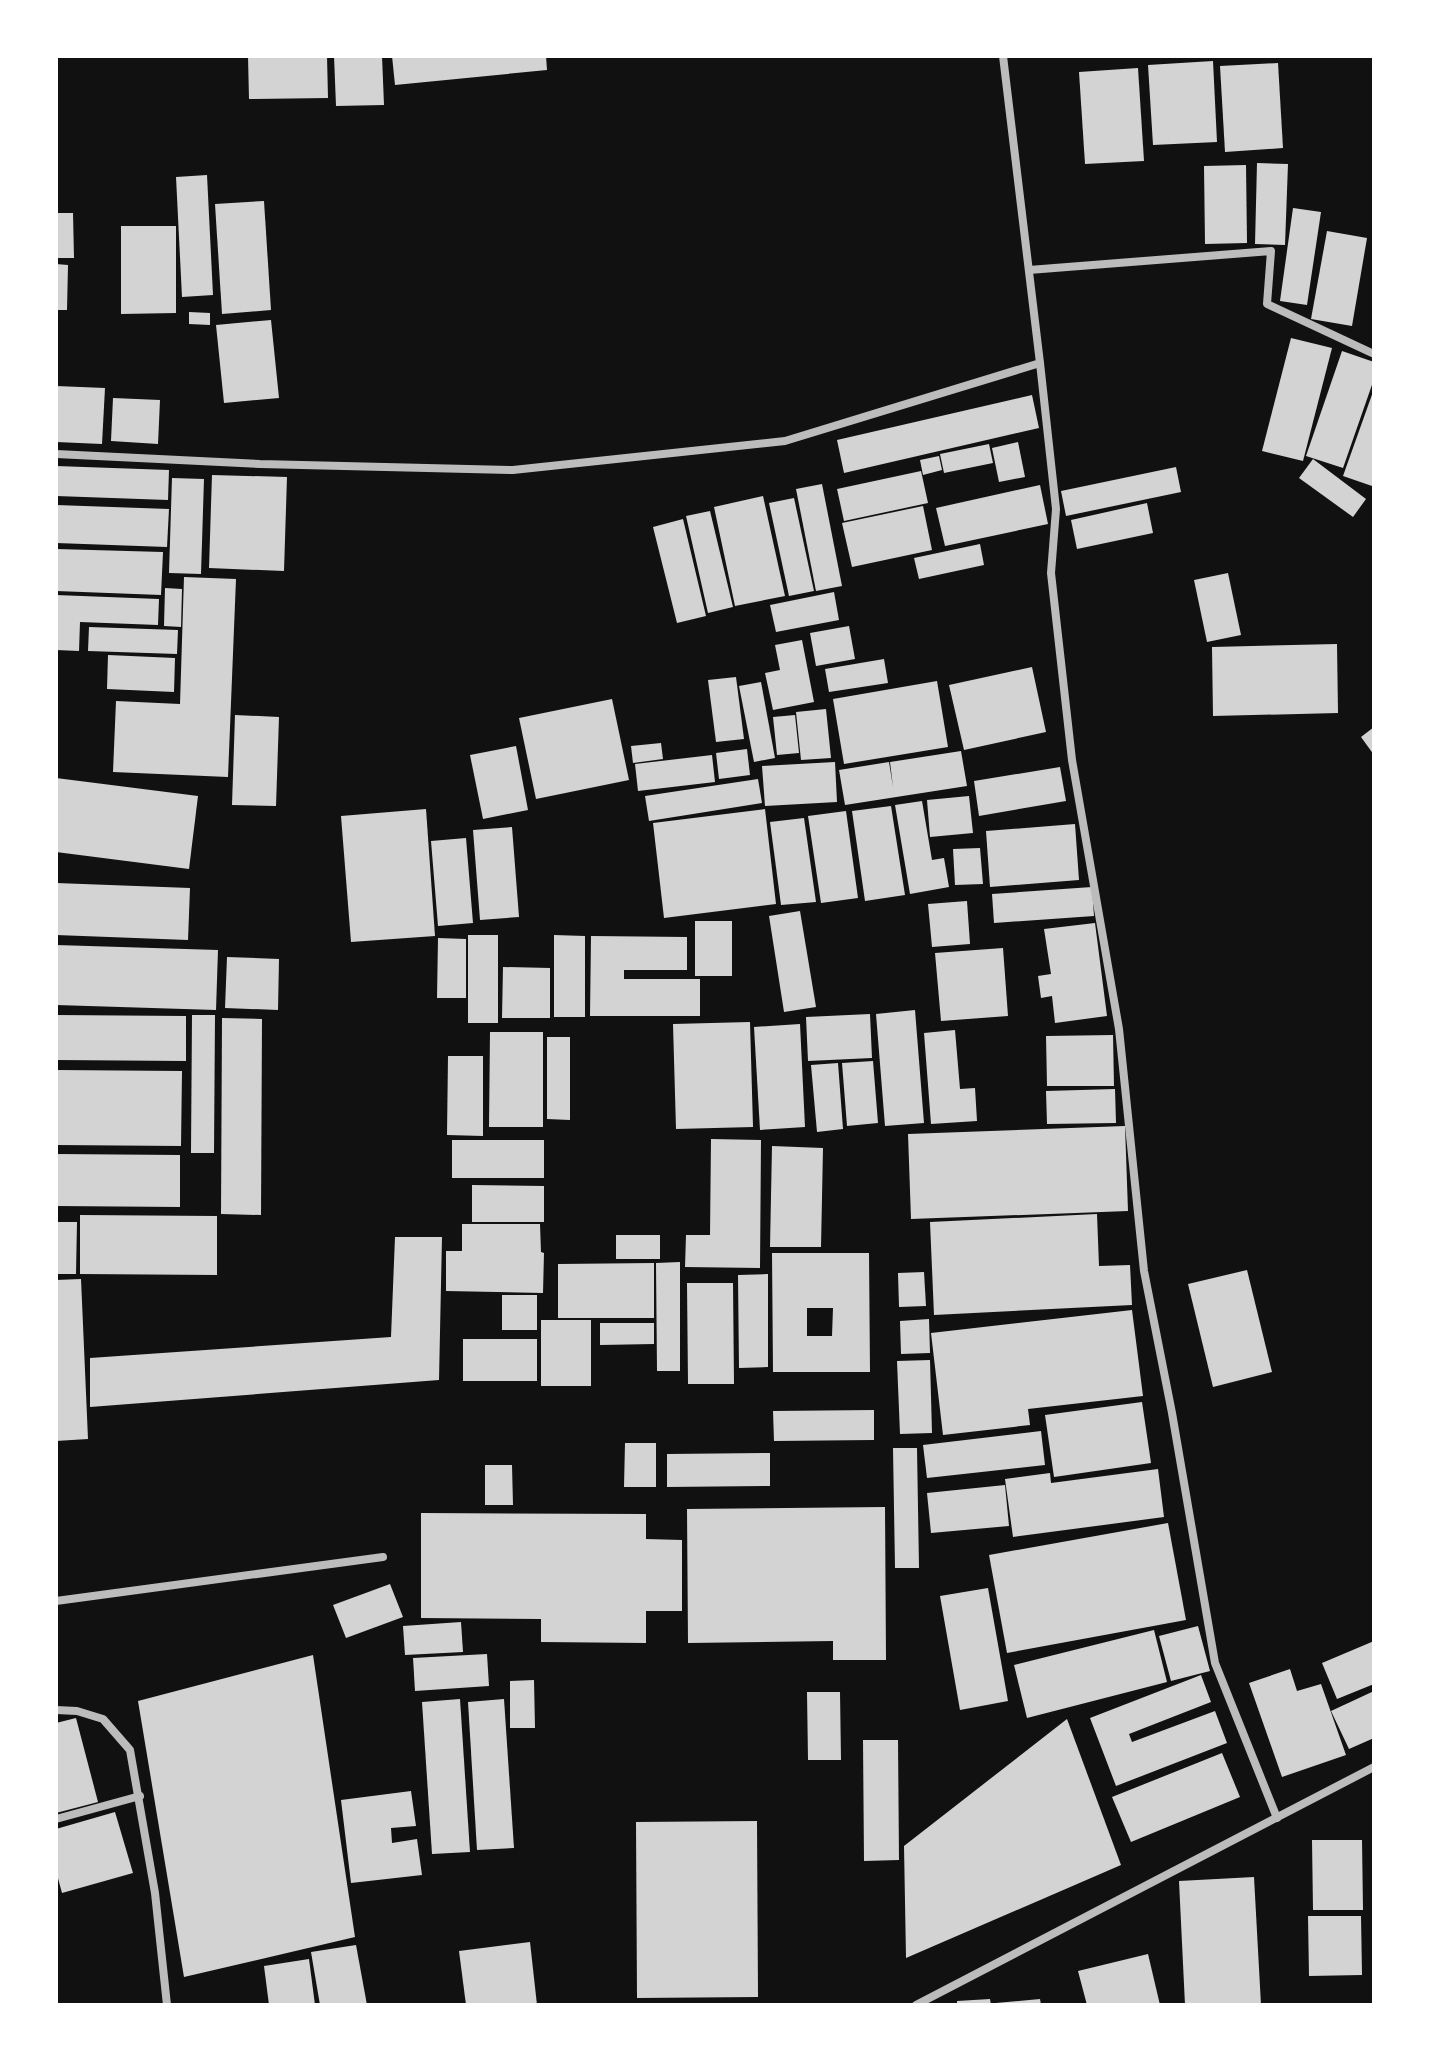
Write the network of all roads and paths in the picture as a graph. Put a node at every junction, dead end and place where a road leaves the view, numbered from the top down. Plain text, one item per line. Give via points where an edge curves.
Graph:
1 (1003, 56) edge
2 (1029, 270) junction
3 (1374, 354) edge
4 (1040, 363) junction
5 (56, 454) edge
6 (383, 1557) dead end
7 (56, 1601) edge
8 (56, 1710) edge
9 (1374, 1767) edge
10 (140, 1796) junction
11 (1277, 1818) junction
12 (56, 1819) edge
13 (167, 2005) edge
14 (916, 2005) edge

1 - 2 street
2 - 3 street via 1271,251 1267,304
2 - 4 street
4 - 5 street via 785,441 513,470
4 - 11 street via 1056,509 1051,573 1072,760 1119,1029 1144,1271 1215,1663
6 - 7 street
8 - 10 street via 77,1711 112,1727 130,1750
9 - 11 street
10 - 12 street
10 - 13 street
11 - 14 street

